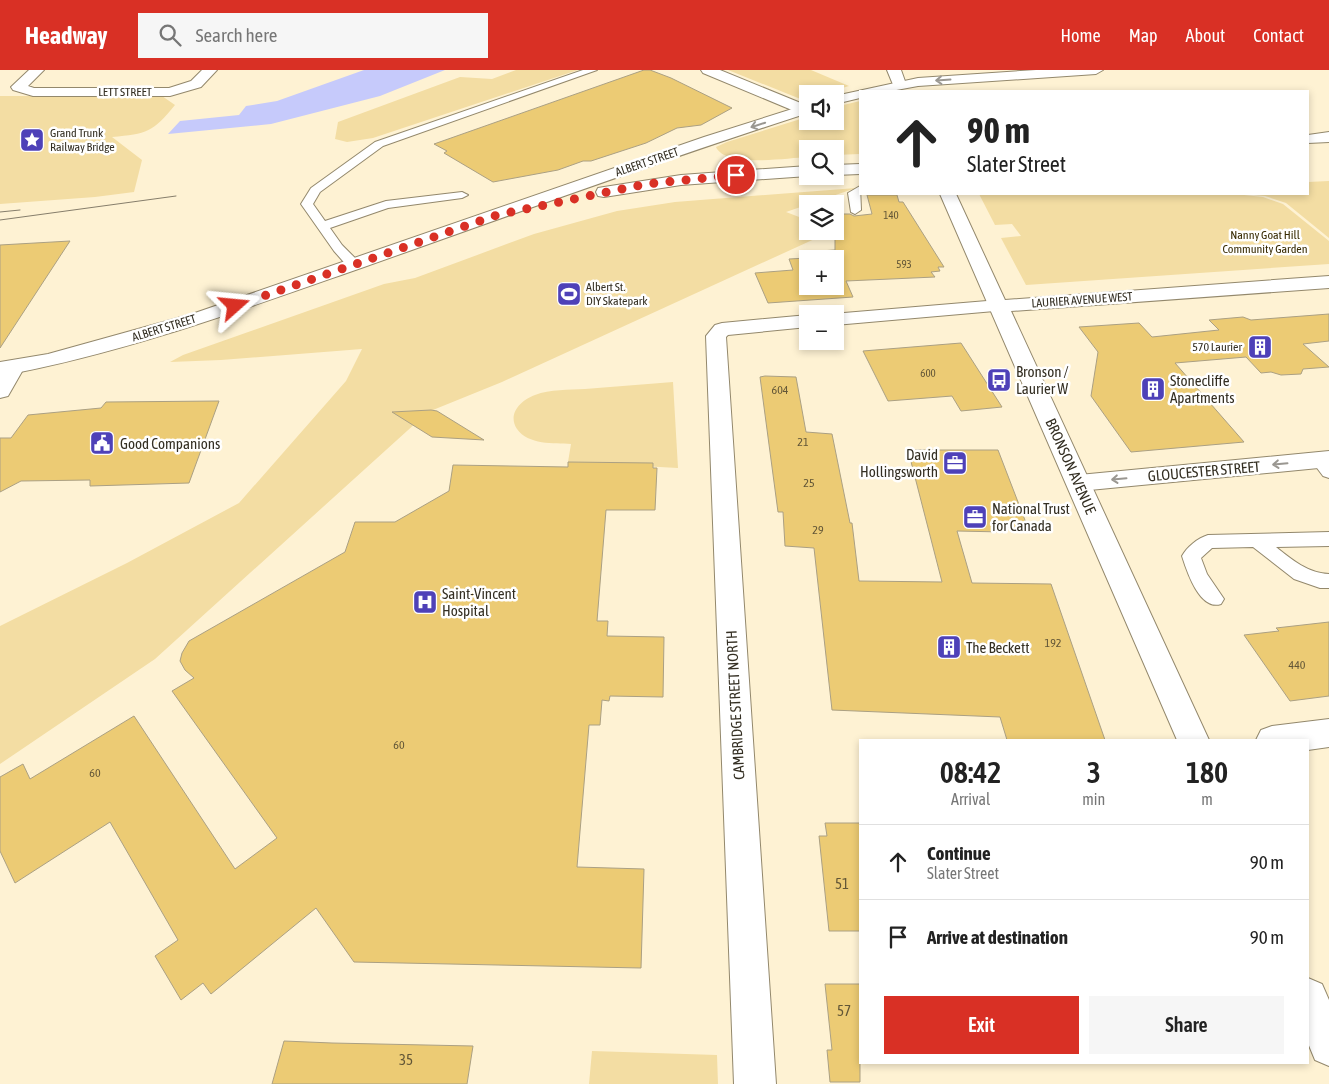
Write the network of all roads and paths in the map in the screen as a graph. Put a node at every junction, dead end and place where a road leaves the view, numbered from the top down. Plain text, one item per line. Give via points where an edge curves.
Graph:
1 (37, 70) edge
2 (210, 70) edge
3 (592, 70) edge
4 (708, 70) edge
5 (894, 70) edge
6 (1096, 70) edge
7 (900, 88) edge
8 (880, 90) edge
9 (859, 94) edge
10 (844, 98) edge
11 (799, 106) edge
12 (799, 111) edge
13 (1329, 137) edge
14 (1309, 139) edge
15 (709, 140) junction
16 (859, 169) edge
17 (844, 170) edge
18 (799, 172) edge
19 (754, 174) junction
20 (859, 190) edge
21 (462, 195) dead end
22 (948, 195) edge
23 (855, 210) dead end
24 (497, 215) junction
25 (323, 226) junction
26 (354, 264) junction
27 (1329, 282) edge
28 (999, 306) junction
29 (844, 317) edge
30 (799, 322) edge
31 (6, 368) edge
32 (0, 391) edge
33 (1326, 464) edge
34 (1078, 483) junction
35 (1329, 539) edge
36 (1257, 541) junction
37 (1329, 581) edge
38 (1214, 599) dead end
39 (1329, 733) edge
40 (1193, 739) edge
41 (1280, 739) edge
42 (1309, 1000) edge
43 (1329, 1046) edge
44 (755, 1084) edge

1 - 2 main road, LETT STREET via 18,87 33,92 170,92 196,84
3 - 25 lane via 379,144 315,190 307,204
4 - 11 main road
5 - 7 main road
6 -> 7 main road
7 - 8 main road
9 - 10 main road
12 -> 15 main road, ALBERT STREET
13 - 14 main road
15 - 19 main road via 704,148 706,160
15 - 24 main road, ALBERT STREET
16 - 17 main road
18 - 19 main road
19 - 24 main road via 646,184
20 - 23 lane via 854,193
21 - 25 lane via 386,205
22 - 28 main road, BRONSON AVENUE
24 - 26 main road, ALBERT STREET
25 - 26 lane
26 - 31 main road, ALBERT STREET via 144,335
27 - 28 main road, LAURIER AVENUE WEST
28 - 29 main road, LAURIER AVENUE WEST
28 - 34 main road, BRONSON AVENUE
30 - 44 main road, CAMBRIDGE STREET NORTH via 722,328 716,336
31 - 32 main road
33 -> 34 main road, GLOUCESTER STREET
34 - 40 main road, BRONSON AVENUE
35 - 36 lane
36 - 37 lane via 1282,562 1319,582
36 - 38 lane via 1208,542 1191,556 1198,576
39 - 41 main road
42 - 43 main road

